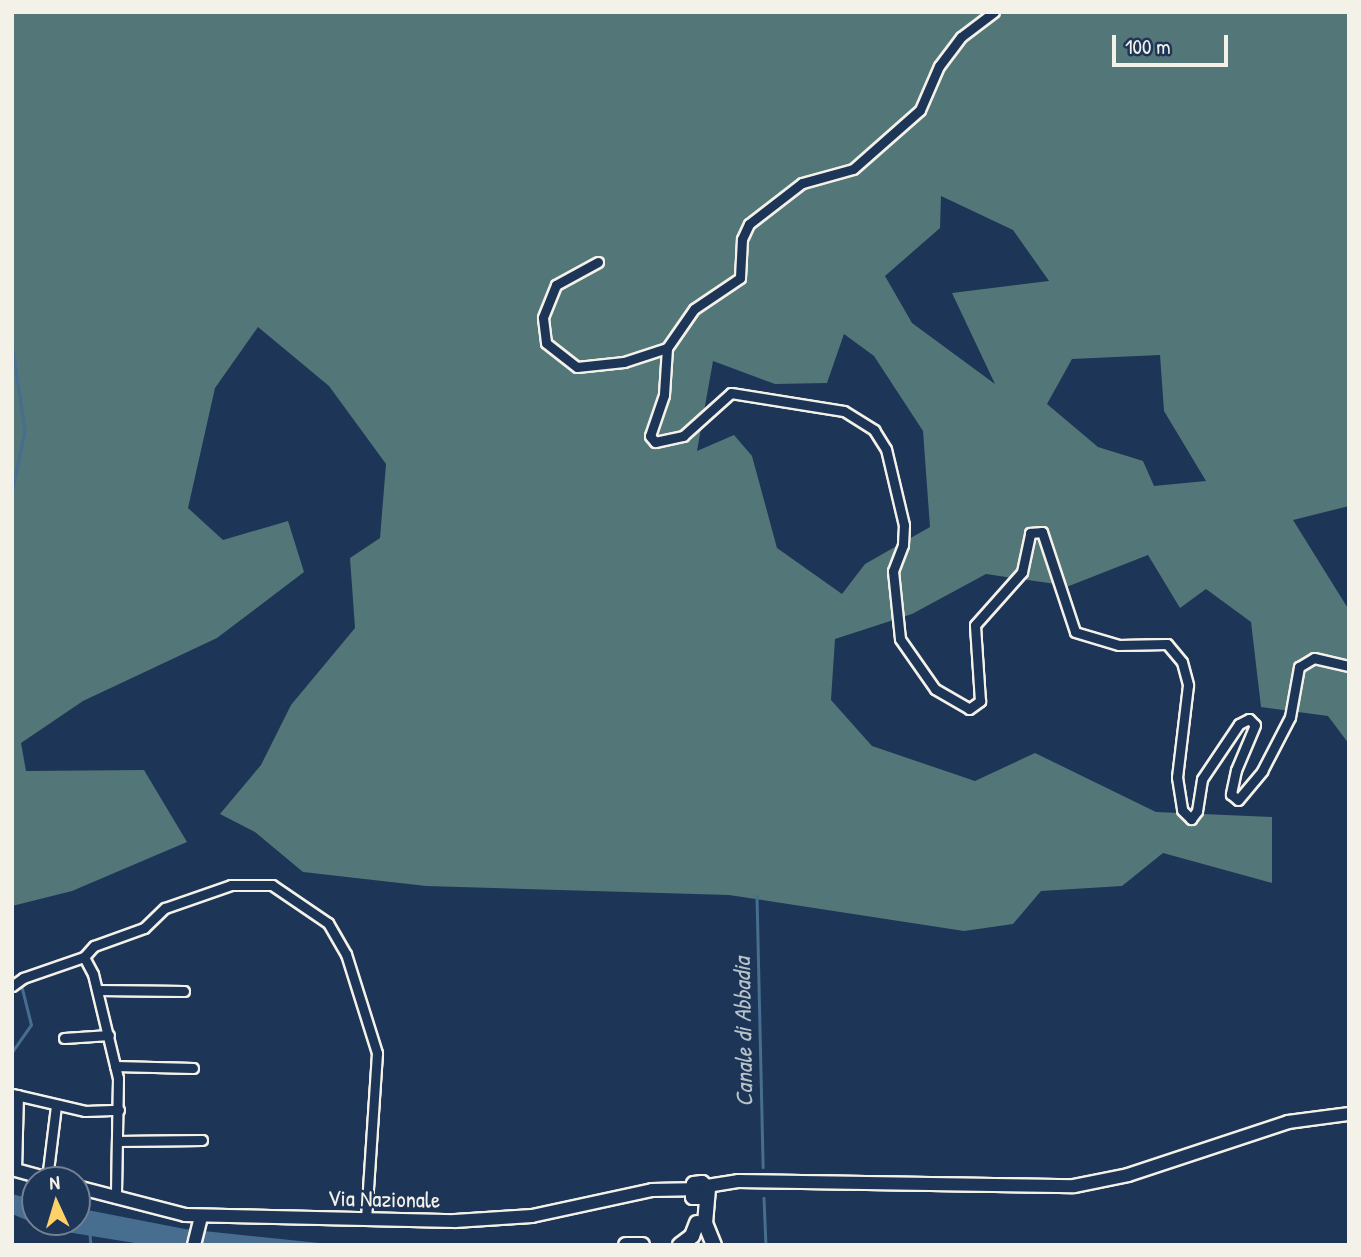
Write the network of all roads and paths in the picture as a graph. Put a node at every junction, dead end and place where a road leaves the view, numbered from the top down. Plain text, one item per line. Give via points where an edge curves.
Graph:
1 (994, 12) edge
2 (598, 262) dead end
3 (667, 348) junction
4 (1349, 666) edge
5 (83, 957) junction
6 (12, 986) edge
7 (98, 990) junction
8 (184, 991) dead end
9 (109, 1035) junction
10 (64, 1038) dead end
11 (116, 1066) junction
12 (193, 1069) dead end
13 (15, 1095) edge
14 (56, 1105) junction
15 (118, 1110) junction
16 (1349, 1114) edge
17 (202, 1140) dead end
18 (117, 1141) junction
19 (51, 1166) edge
20 (14, 1169) edge
21 (91, 1191) edge
22 (700, 1193) junction
23 (116, 1198) junction
24 (201, 1217) junction
25 (366, 1219) junction
26 (697, 1223) junction
27 (194, 1245) edge
28 (626, 1245) edge
29 (642, 1245) edge
30 (680, 1245) edge
31 (701, 1245) edge
32 (714, 1245) edge

1 - 3 street via 961,37 939,66 920,110 853,169 802,183 759,214 742,239 740,278 694,309
2 - 3 street via 556,285 543,318 546,343 577,367 624,362
3 - 4 street via 664,394 650,427 655,442 683,436 697,427 731,393 844,411 880,438 904,526 893,571 900,639 935,689 962,707 975,709 980,701 975,625 1022,572 1032,530 1042,532 1075,632 1119,645 1159,642 1172,646 1188,685 1176,759 1186,817 1195,816 1202,779 1239,724 1249,719 1254,731 1236,770 1233,799 1238,800 1250,788 1290,717 1298,671 1304,662 1314,658
5 - 6 street
5 - 7 street
5 - 25 street via 94,946 144,928 175,903 240,883 272,885 290,893 328,923 346,954 377,1053
7 - 8 street
7 - 9 street
9 - 10 street
9 - 11 street
11 - 12 street
11 - 15 street
13 - 14 street
13 - 20 street
14 - 15 street
14 - 19 street
15 - 18 street
16 - 22 main road, Via Nazionale via 1288,1122 1128,1175 1074,1186 738,1181
17 - 18 street
18 - 23 street
21 - 23 main road, Via Nazionale
22 - 25 main road, Via Nazionale via 652,1190 511,1219
22 - 26 main road
22 - 32 main road
23 - 24 main road, Via Nazionale
24 - 25 main road, Via Nazionale
24 - 27 main road
26 - 30 main road via 692,1236
26 - 31 main road
28 - 29 main road

